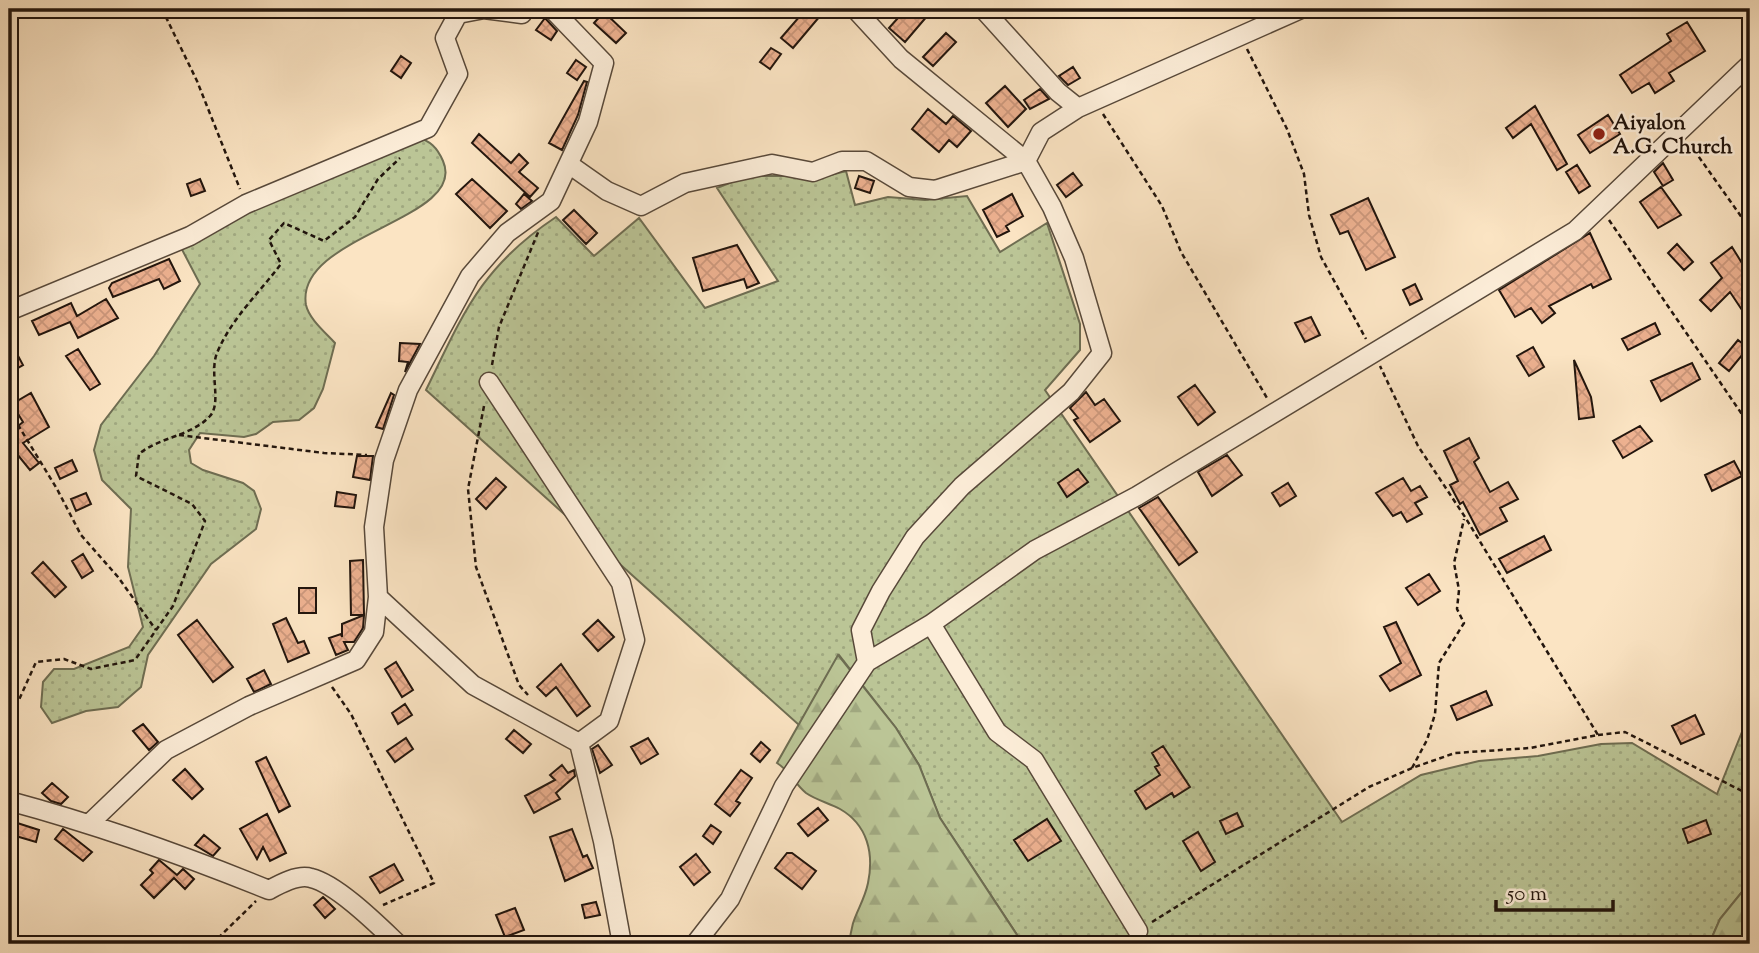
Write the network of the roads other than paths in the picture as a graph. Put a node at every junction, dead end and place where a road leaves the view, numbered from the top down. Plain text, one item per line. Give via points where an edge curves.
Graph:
1 (523, 9) edge
2 (551, 9) edge
3 (855, 9) edge
4 (983, 9) edge
5 (1301, 9) edge
6 (1750, 64) edge
7 (1086, 105) junction
8 (1026, 161) junction
9 (570, 165) junction
10 (9, 311) edge
11 (489, 382) road end
12 (378, 597) junction
13 (931, 624) junction
14 (867, 662) junction
15 (579, 743) junction
16 (9, 801) edge
17 (90, 823) junction
18 (1138, 931) road end
19 (398, 944) edge
20 (622, 944) edge
21 (695, 944) edge

1 - 10 street via 522,14 484,9 458,14 445,38 458,74 428,128 246,204 190,236
2 - 9 street via 604,63
3 - 8 street via 901,59
4 - 7 street via 1058,92
5 - 7 street
6 - 13 street via 1575,231 1137,496 1035,550
7 - 8 street via 1041,132
8 - 9 street via 935,190 909,187 866,161 842,161 813,172 772,164 685,183 641,206 607,191
8 - 14 street via 1074,258 1102,353 1071,392 962,486 915,537 861,630
9 - 12 street via 551,201 507,233 470,276 408,390 384,460 374,527
11 - 15 street via 621,583 633,628 635,640 609,721
12 - 15 street via 473,685
12 - 17 street via 374,632 356,660 248,706 166,750
13 - 14 street
13 - 18 street via 997,732 1034,760
14 - 21 street via 784,786 730,899
15 - 20 street
16 - 17 street
17 - 19 street via 269,890 310,877 366,914

